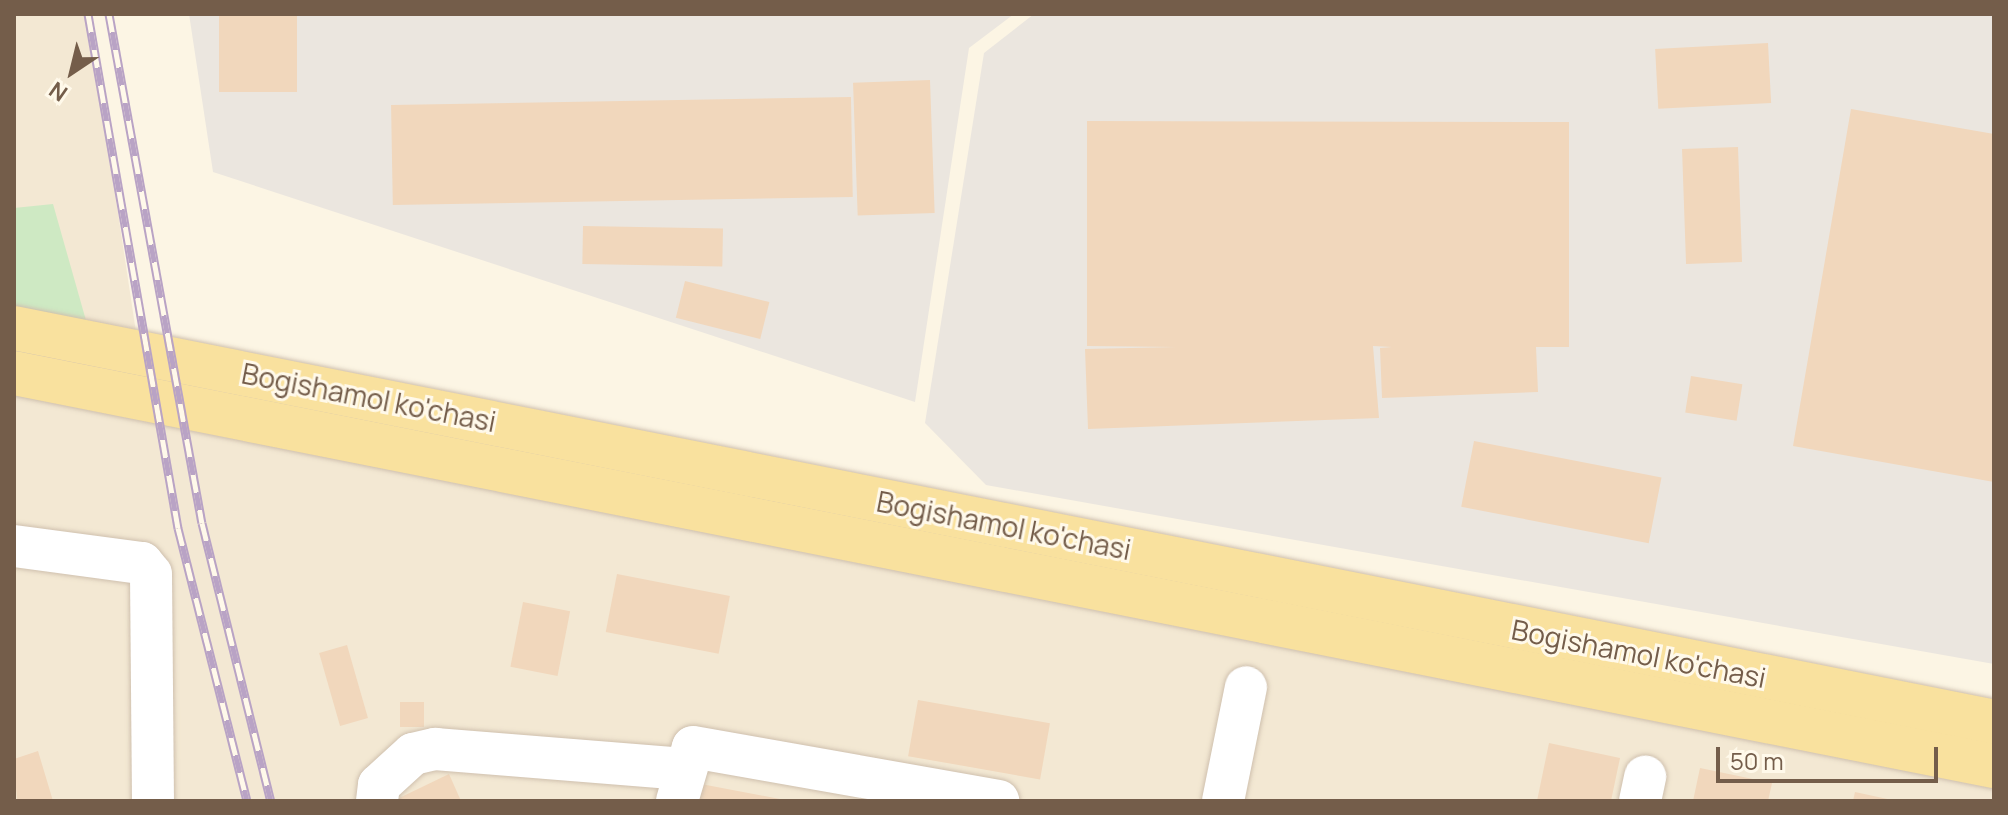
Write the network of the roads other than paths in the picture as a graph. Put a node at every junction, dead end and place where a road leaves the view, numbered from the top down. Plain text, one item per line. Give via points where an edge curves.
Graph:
1 (14, 328) edge
2 (14, 373) edge
3 (14, 546) edge
4 (1246, 687) dead end
5 (1847, 714) junction
6 (1994, 722) edge
7 (1994, 766) edge
8 (680, 785) edge
9 (153, 801) edge
10 (377, 801) edge
11 (998, 801) edge
12 (1223, 801) edge

1 - 5 main road, Bogishamol ko'chasi
2 - 5 main road, Bogishamol ko'chasi
3 - 9 street via 142,563 151,574
4 - 12 street
5 - 6 main road, Bogishamol ko'chasi
5 - 7 main road, Bogishamol ko'chasi
8 - 10 street via 435,749 413,754 379,785
8 - 11 street via 693,747

